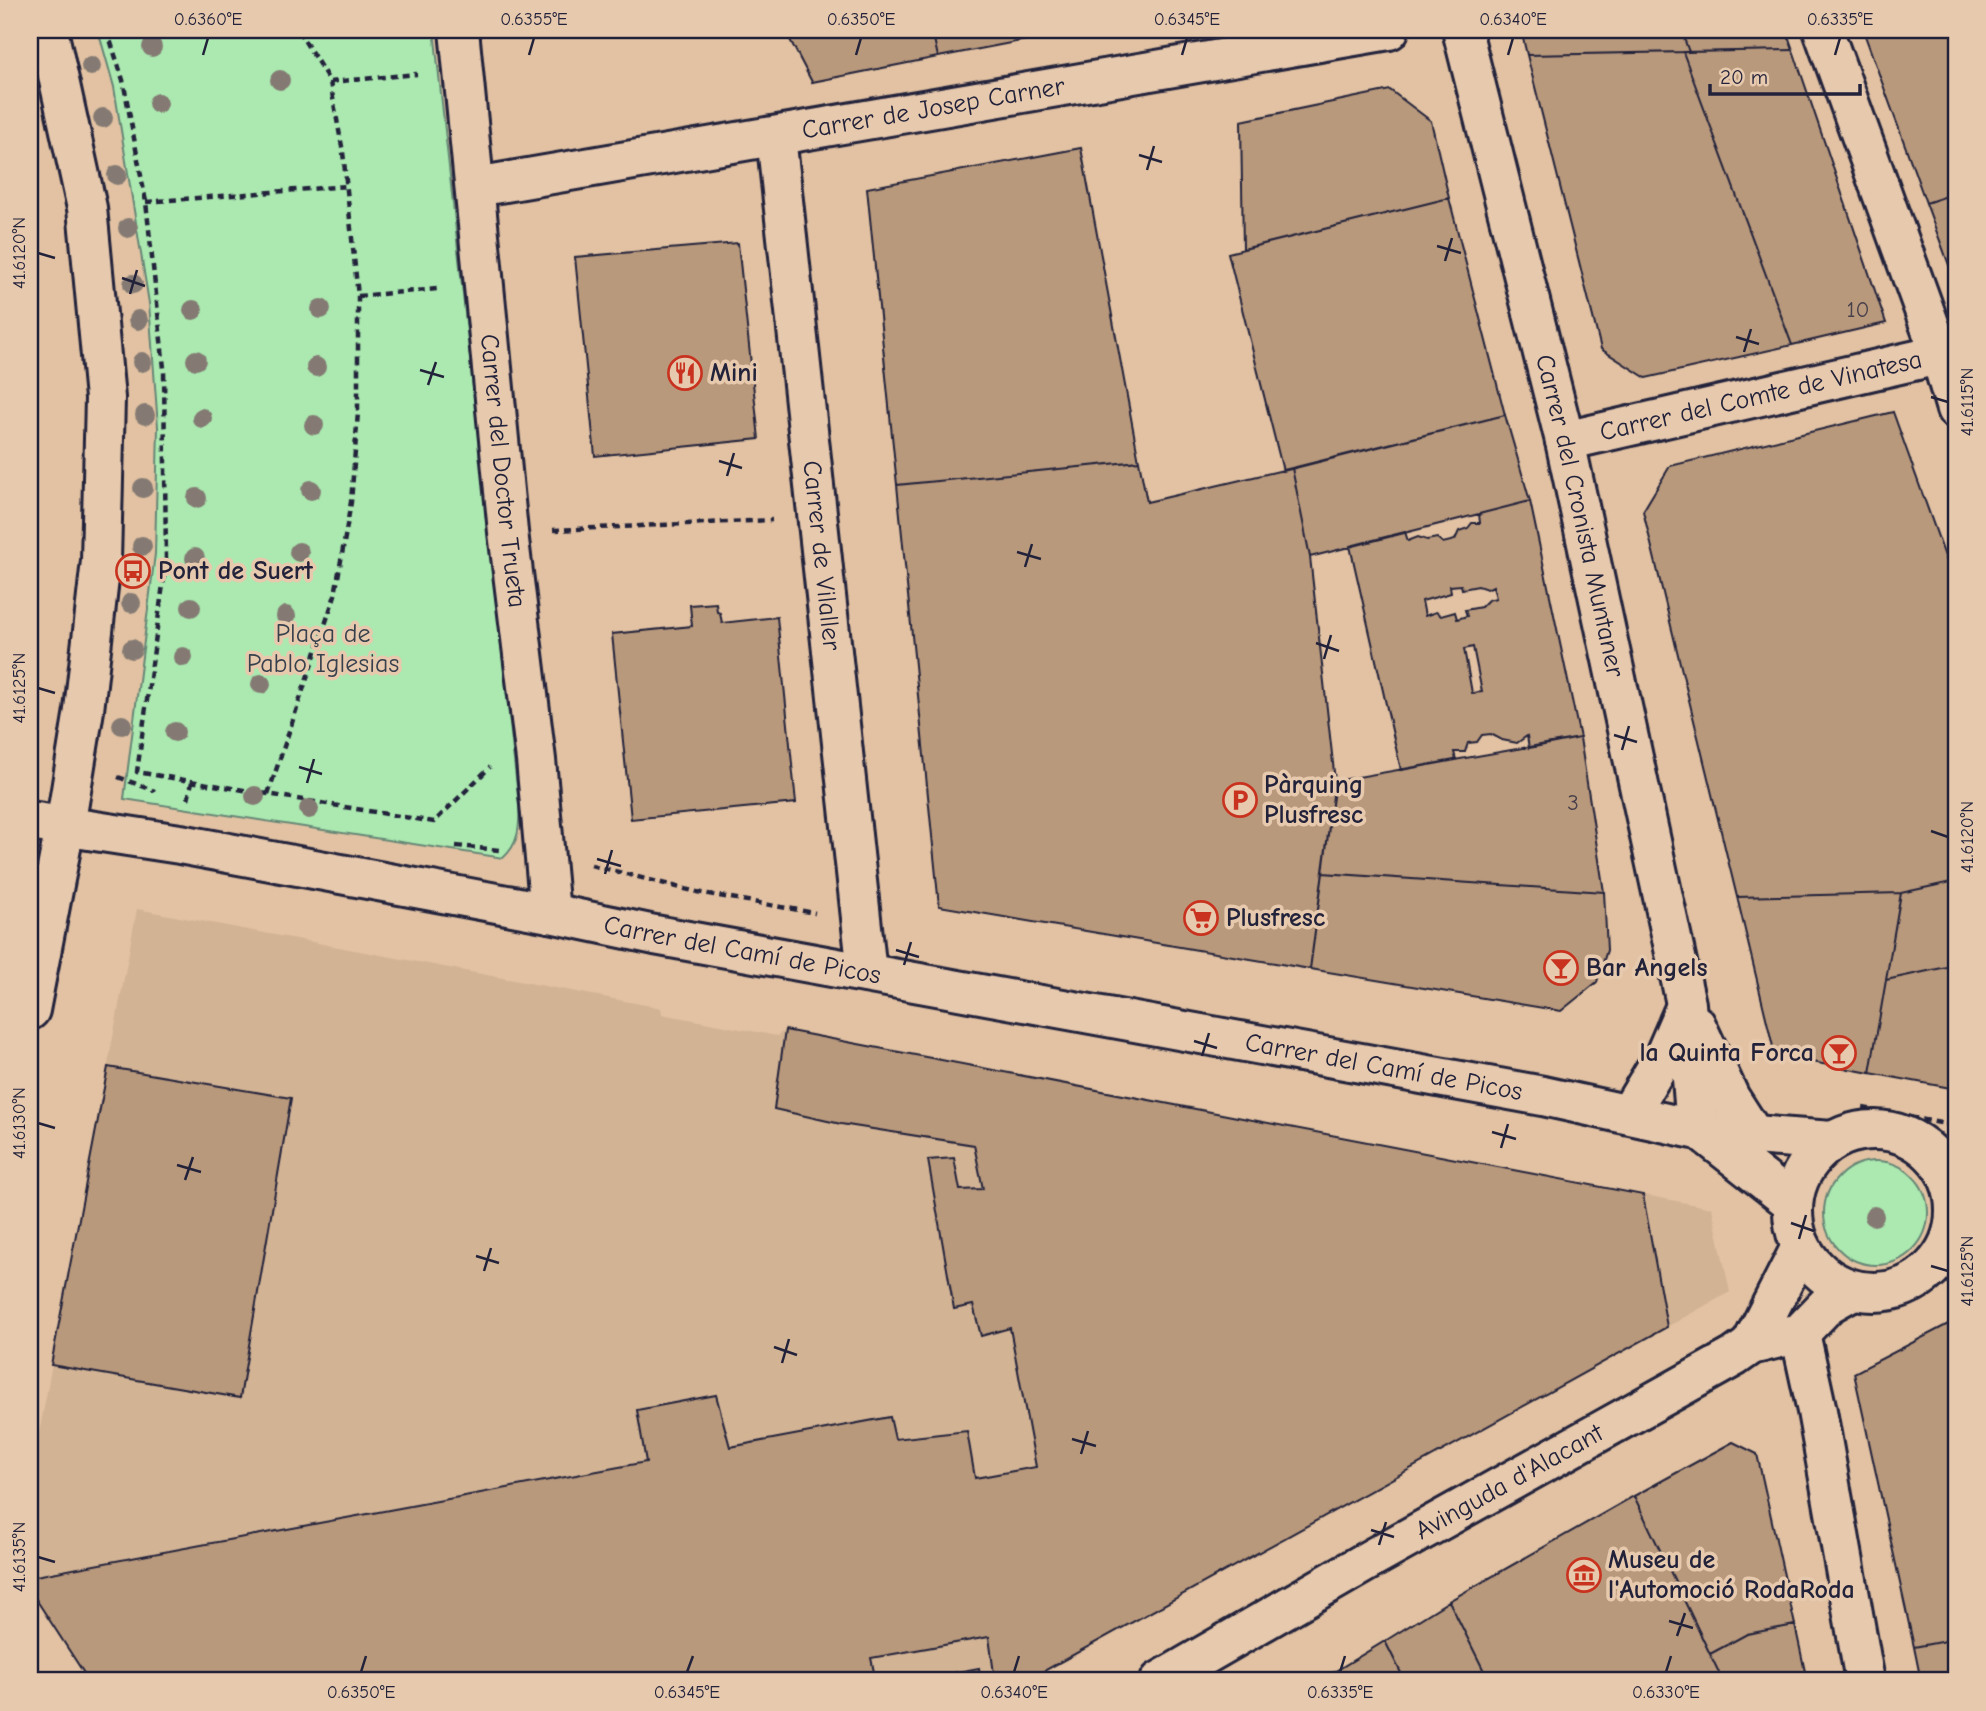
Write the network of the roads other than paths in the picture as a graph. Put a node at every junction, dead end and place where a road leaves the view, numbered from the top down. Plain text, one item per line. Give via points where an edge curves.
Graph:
1 (48, 30) edge
2 (459, 30) edge
3 (1389, 30) edge
4 (1462, 30) edge
5 (1823, 30) edge
6 (776, 136) junction
7 (476, 187) junction
8 (1948, 353) edge
9 (1956, 409) edge
10 (1565, 441) junction
11 (48, 824) edge
12 (550, 913) junction
13 (867, 973) junction
14 (1686, 1004) junction
15 (30, 1010) edge
16 (1629, 1114) junction
17 (1703, 1131) junction
18 (1755, 1137) junction
19 (1832, 1141) junction
20 (1954, 1190) edge
21 (1793, 1203) junction
22 (1801, 1247) junction
23 (1853, 1290) junction
24 (1800, 1333) junction
25 (1751, 1345) junction
26 (1160, 1681) edge
27 (1865, 1681) edge

1 - 11 street via 87,208 106,398 101,561 84,710
2 - 7 street, Carrer del Doctor Trueta
3 - 6 street, Carrer de Josep Carner
4 - 10 street, Carrer del Cronista Muntaner
5 - 8 street
6 - 7 street, Carrer de Josep Carner
6 - 13 street, Carrer de Vilaller
7 - 12 street, Carrer del Doctor Trueta
8 - 9 street
8 - 10 street, Carrer del Comte de Vinatesa
10 - 14 street, Carrer del Cronista Muntaner
11 - 12 street, Carrer del Camí de Picos
11 - 15 street
12 - 13 street, Carrer del Camí de Picos
13 - 16 street, Carrer del Camí de Picos
14 - 16 street via 1666,1052
14 - 17 street, Carrer del Cronista Muntaner via 1694,1104
14 - 18 street, Carrer del Cronista Muntaner via 1730,1098
16 - 17 street, Carrer del Camí de Picos
17 - 18 street, Carrer del Camí de Picos
17 - 21 street, Carrer del Camí de Picos
18 - 19 street, Carrer del Camí de Picos
19 - 20 street via 1855,1132 1904,1135 1925,1148
19 - 21 street via 1805,1168
20 - 23 street via 1953,1231 1932,1268 1896,1289
21 - 22 street
22 - 23 street via 1832,1280
22 - 25 street
23 - 24 street via 1828,1304
24 - 25 street, Avinguda d'Alacant
24 - 27 street
25 - 26 street, Avinguda d'Alacant

